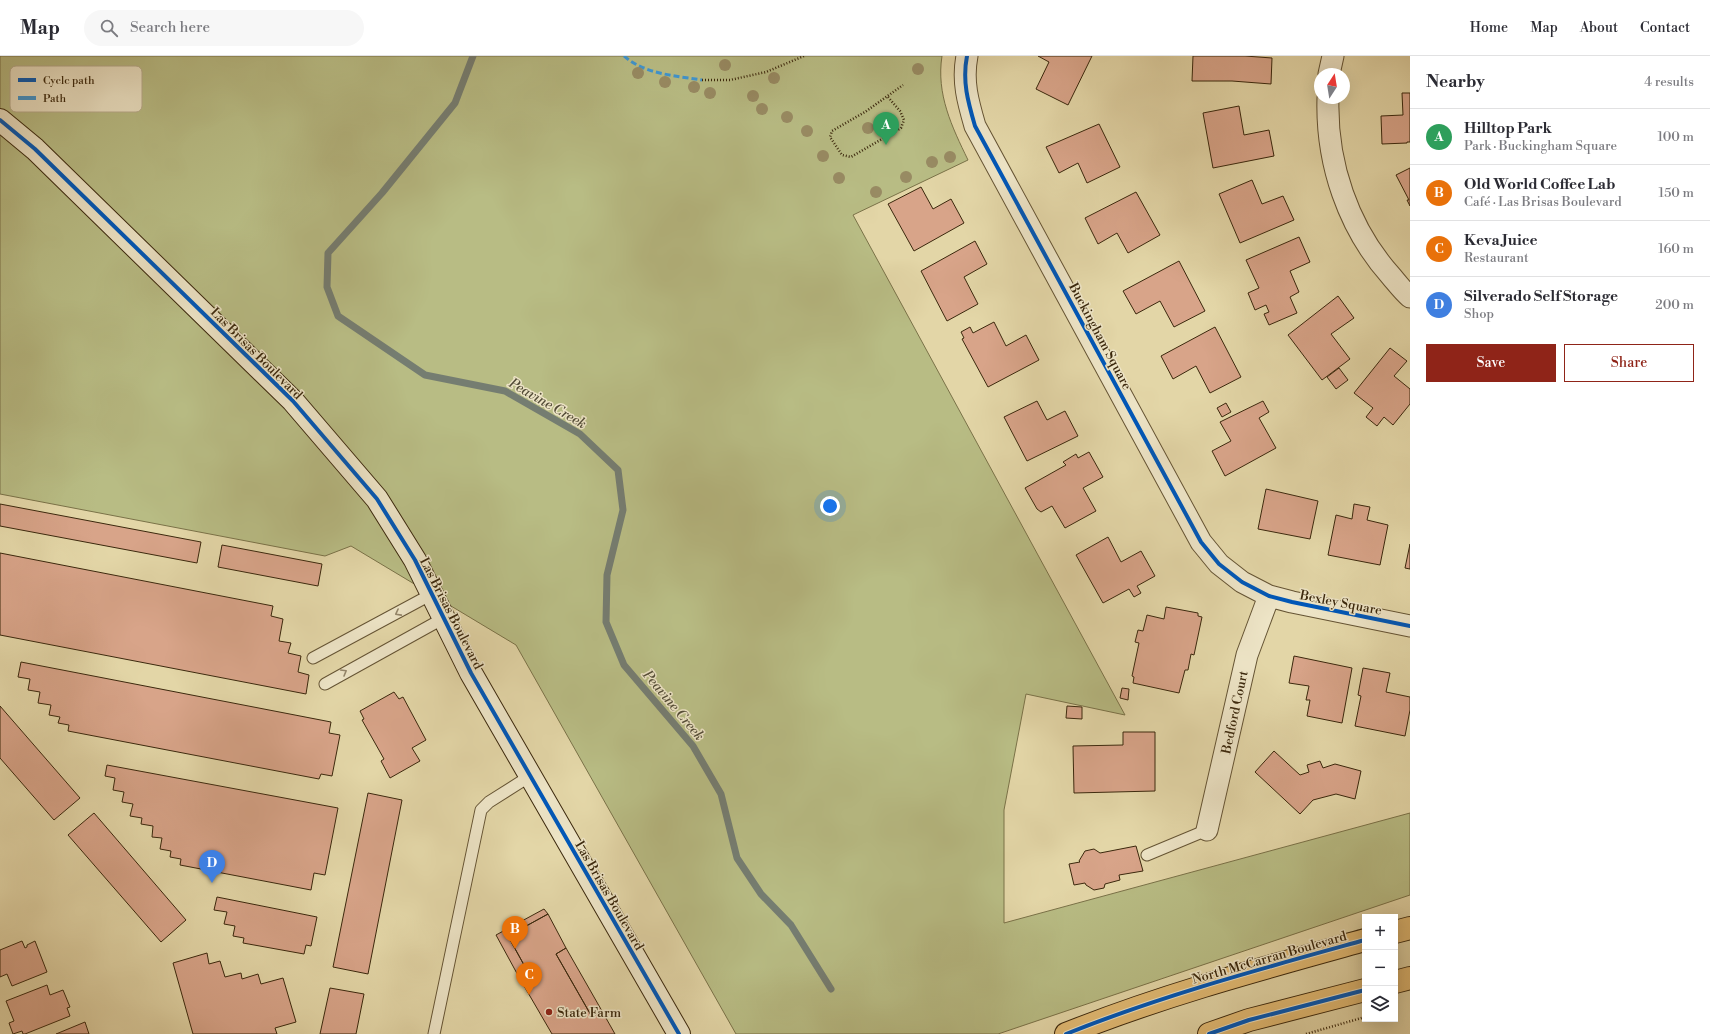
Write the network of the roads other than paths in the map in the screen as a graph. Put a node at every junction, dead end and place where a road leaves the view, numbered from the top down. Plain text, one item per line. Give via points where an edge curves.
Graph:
1 (967, 56) edge
2 (1332, 56) edge
3 (1330, 68) edge
4 (1328, 104) edge
5 (0, 120) edge
6 (1410, 297) edge
7 (432, 594) junction
8 (1269, 596) junction
9 (444, 618) junction
10 (1410, 626) edge
11 (313, 658) dead end
12 (325, 684) dead end
13 (530, 776) junction
14 (1207, 830) joint
15 (1147, 856) dead end
16 (1410, 928) edge
17 (1398, 931) edge
18 (1362, 941) edge
19 (1410, 978) edge
20 (1398, 981) edge
21 (1362, 991) edge
22 (434, 1034) edge
23 (679, 1034) edge
24 (1066, 1034) edge
25 (1209, 1034) edge

1 - 8 street, Buckingham Square via 966,96 975,126 1201,542 1219,564 1242,582
2 - 3 street
4 - 6 street via 1332,158 1343,196 1358,229 1381,265
5 - 7 street, Las Brisas Boulevard via 35,149 293,402 377,500 415,560
7 - 9 street, Las Brisas Boulevard
7 -> 11 lane
8 - 10 street, Bexley Square
8 - 14 street, Bedford Court via 1247,655
12 -> 9 lane
9 - 13 street, Las Brisas Boulevard via 471,673
13 - 22 lane via 489,802 481,810
13 - 23 street, Las Brisas Boulevard
14 - 15 lane
16 - 17 main road
18 - 24 main road, North McCarran Boulevard via 1220,980
19 - 20 main road
21 - 25 main road via 1249,1020

